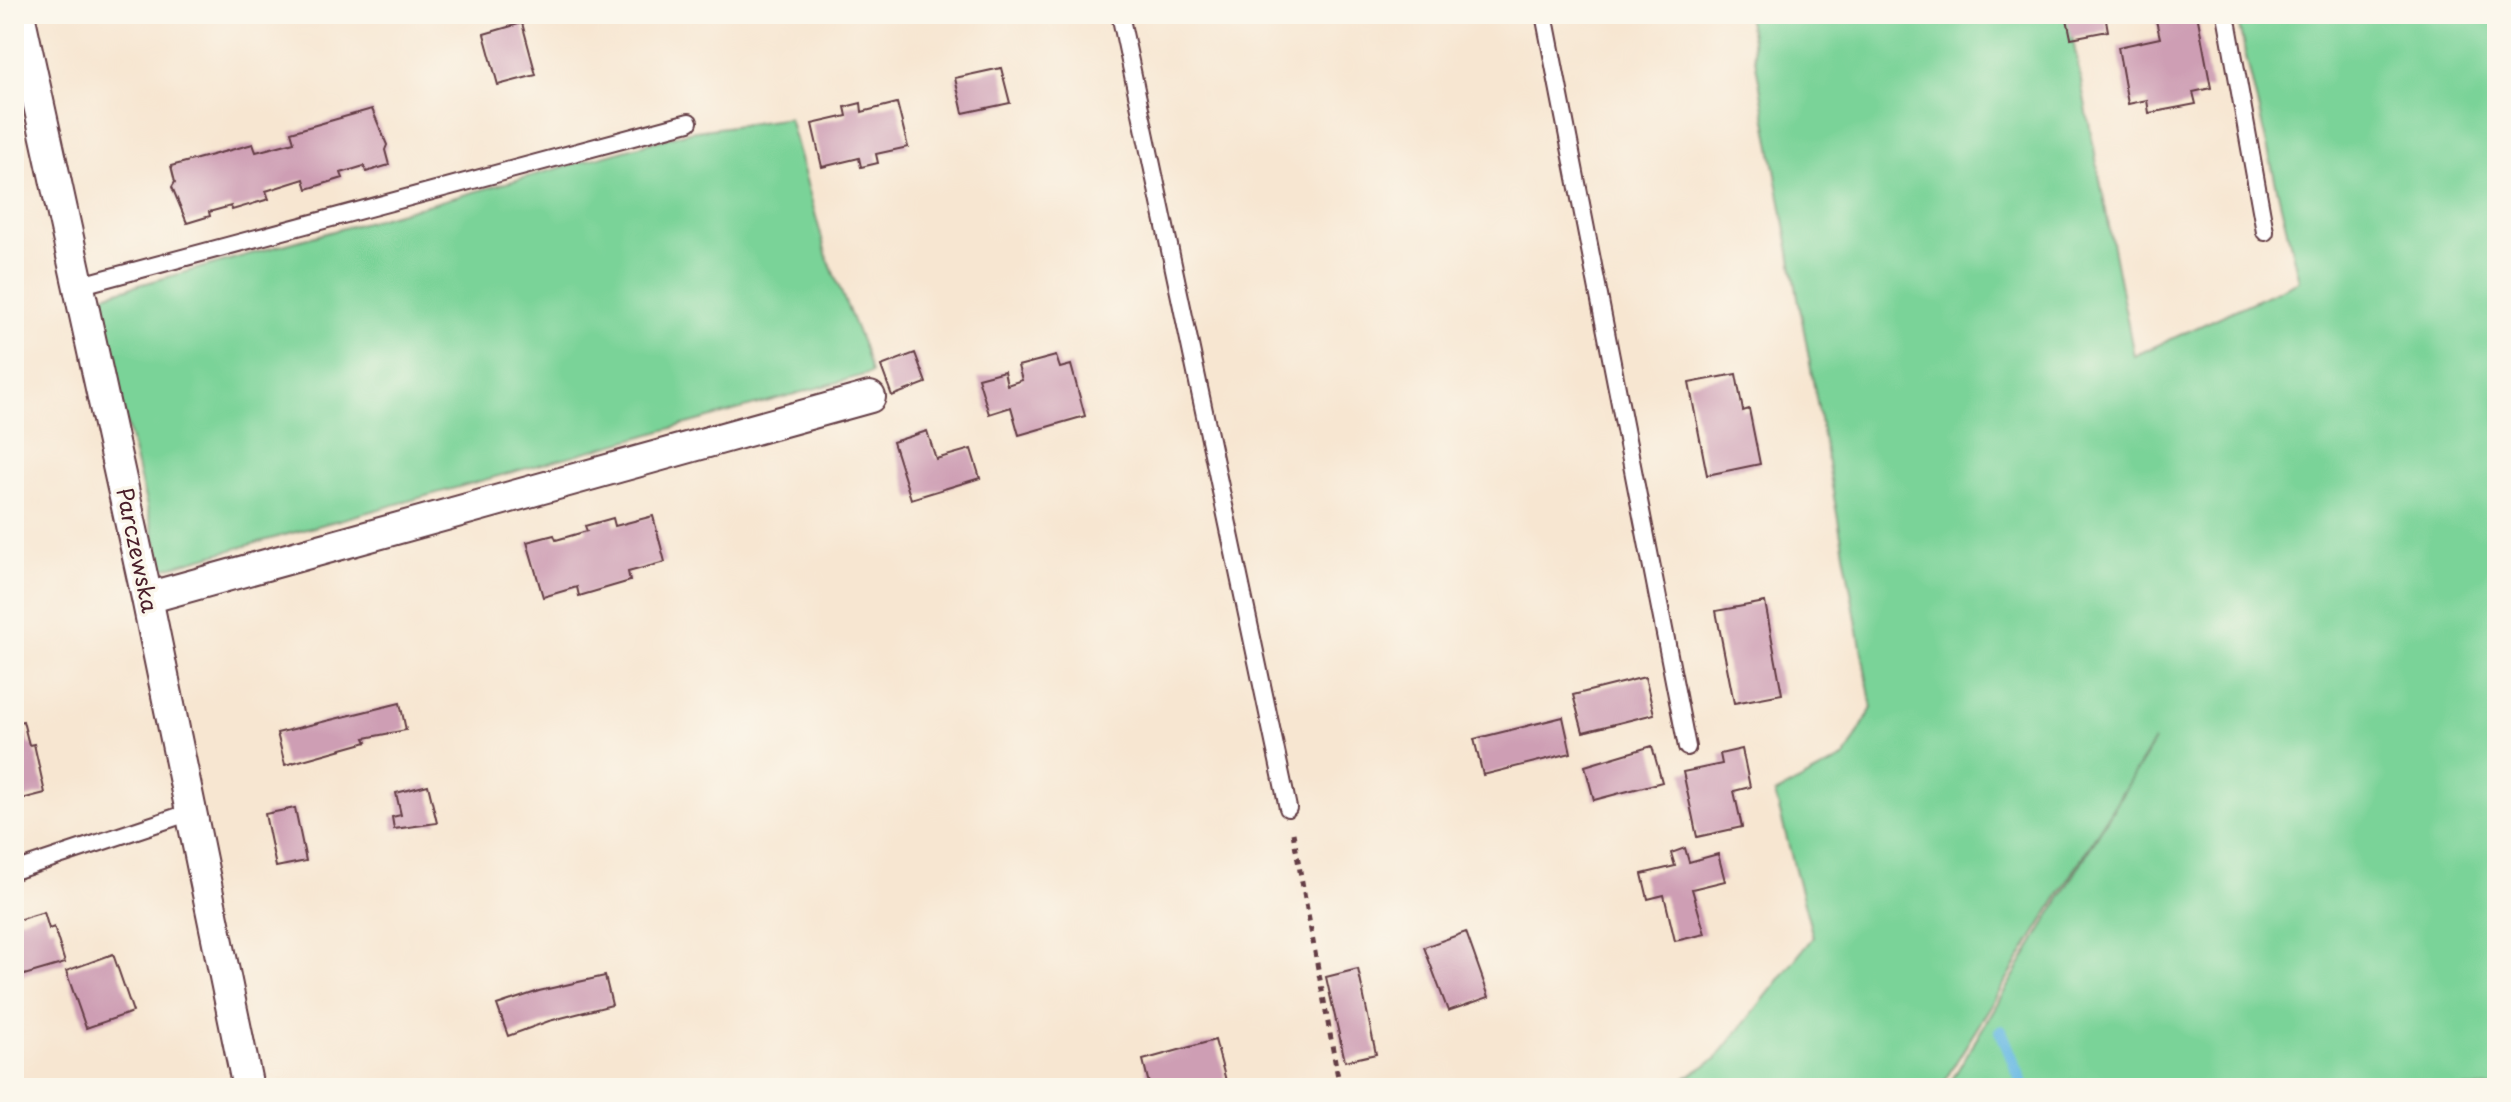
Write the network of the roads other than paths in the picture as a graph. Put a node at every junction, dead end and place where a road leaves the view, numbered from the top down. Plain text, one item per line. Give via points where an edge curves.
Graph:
1 (19, 14) edge
2 (1120, 14) edge
3 (1544, 14) edge
4 (2226, 14) edge
5 (689, 122) dead end
6 (2265, 232) dead end
7 (78, 286) junction
8 (870, 397) dead end
9 (147, 598) junction
10 (1687, 747) dead end
11 (1288, 808) road end
12 (191, 812) junction
13 (14, 871) edge
14 (248, 1088) edge

1 - 7 street, Parczewska
2 - 11 lane
3 - 10 lane
4 - 6 lane
5 - 7 lane
7 - 9 street, Parczewska
8 - 9 street
9 - 12 street, Parczewska
12 - 13 lane
12 - 14 street, Parczewska

